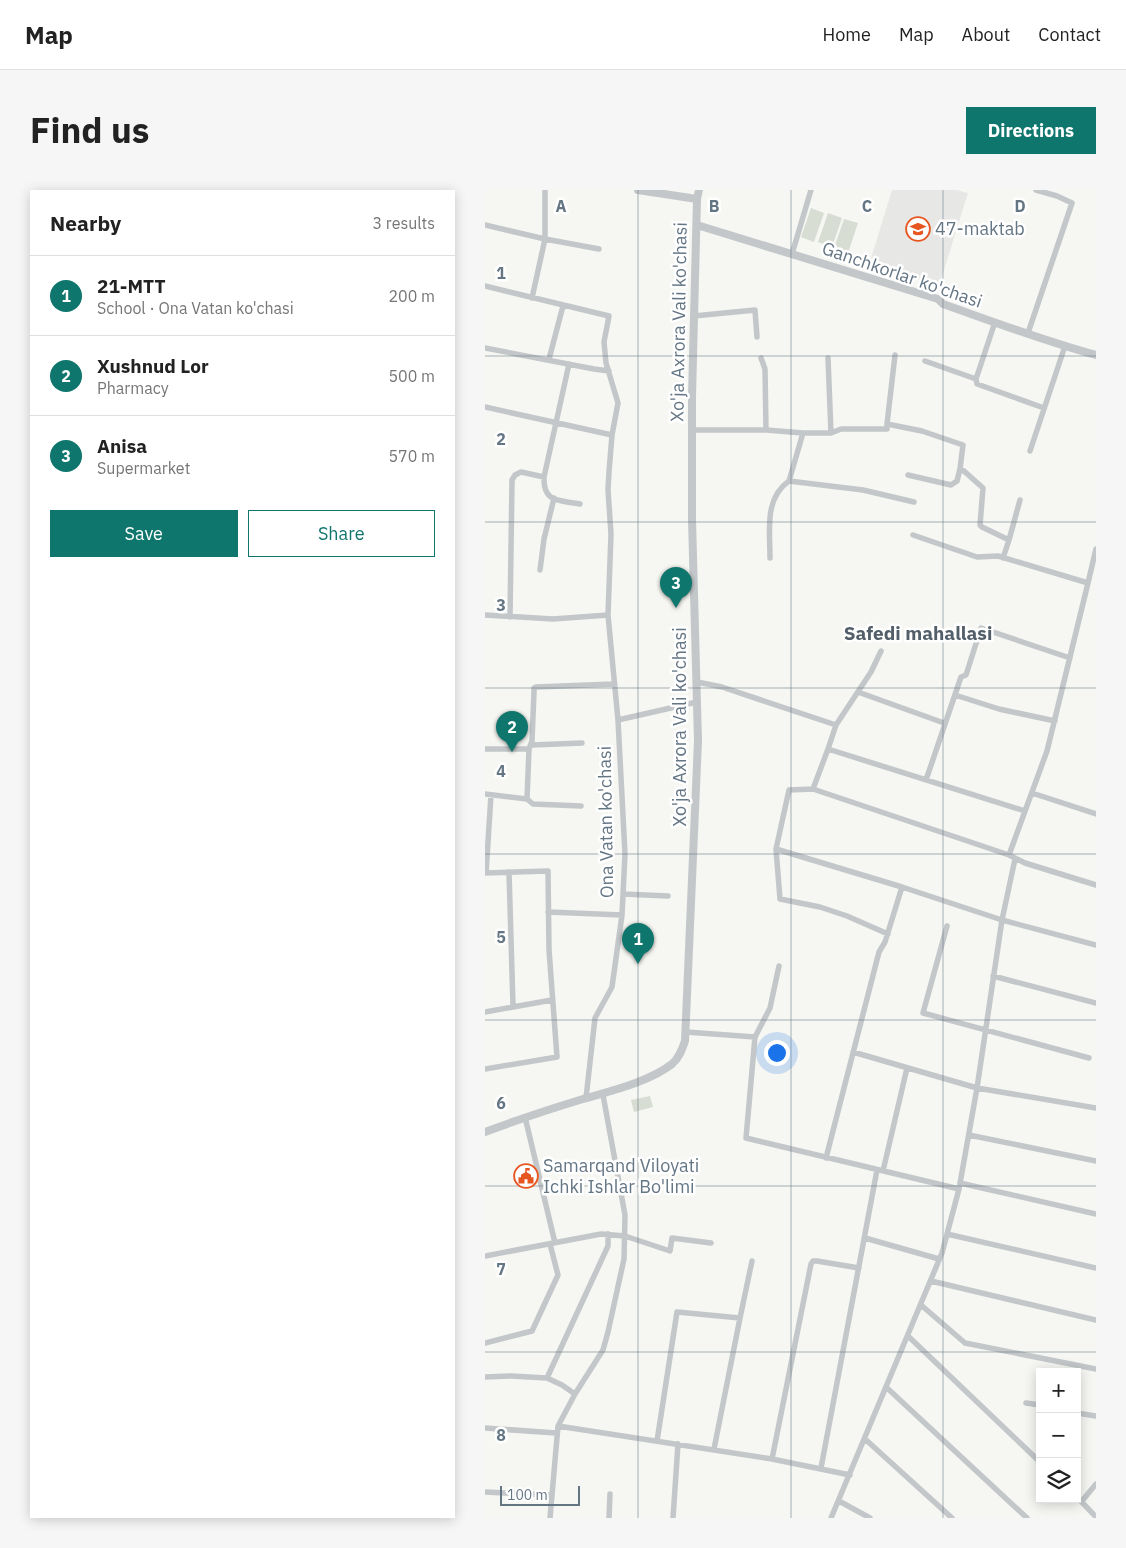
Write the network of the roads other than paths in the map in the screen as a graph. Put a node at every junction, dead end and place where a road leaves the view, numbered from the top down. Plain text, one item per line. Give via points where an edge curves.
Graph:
1 (545, 190) edge
2 (638, 190) edge
3 (699, 190) edge
4 (811, 190) edge
5 (1036, 190) edge
6 (697, 198) junction
7 (485, 225) edge
8 (697, 225) junction
9 (545, 239) junction
10 (599, 249) dead end
11 (791, 254) junction
12 (485, 286) edge
13 (531, 298) junction
14 (563, 306) junction
15 (694, 316) junction
16 (995, 322) junction
17 (1028, 333) junction
18 (757, 338) dead end
19 (1065, 346) junction
20 (485, 348) edge
21 (1096, 354) edge
22 (895, 355) dead end
23 (761, 358) dead end
24 (828, 358) dead end
25 (549, 359) junction
26 (925, 361) dead end
27 (569, 364) junction
28 (609, 371) junction
29 (976, 379) junction
30 (485, 407) edge
31 (1044, 408) junction
32 (556, 422) junction
33 (887, 424) junction
34 (692, 430) junction
35 (766, 430) junction
36 (803, 433) junction
37 (831, 433) junction
38 (612, 435) junction
39 (1030, 451) dead end
40 (960, 469) junction
41 (908, 475) dead end
42 (544, 477) junction
43 (789, 481) junction
44 (554, 498) junction
45 (1021, 500) dead end
46 (914, 502) dead end
47 (579, 504) dead end
48 (913, 535) dead end
49 (1009, 540) junction
50 (1096, 549) edge
51 (770, 558) dead end
52 (1003, 558) junction
53 (540, 570) dead end
54 (1088, 583) junction
55 (485, 615) edge
56 (607, 615) junction
57 (510, 617) junction
58 (881, 651) dead end
59 (1070, 658) junction
60 (697, 682) junction
61 (614, 684) junction
62 (858, 692) junction
63 (955, 695) junction
64 (697, 702) junction
65 (618, 720) junction
66 (1055, 721) junction
67 (944, 723) junction
68 (836, 725) junction
69 (582, 743) dead end
70 (530, 747) junction
71 (828, 749) junction
72 (485, 750) edge
73 (926, 780) junction
74 (813, 789) junction
75 (1032, 792) junction
76 (488, 794) edge
77 (527, 799) junction
78 (581, 806) dead end
79 (1025, 811) junction
80 (1096, 814) edge
81 (776, 849) junction
82 (1009, 855) junction
83 (1015, 859) junction
84 (509, 872) junction
85 (485, 873) edge
86 (1096, 885) edge
87 (902, 888) junction
88 (623, 894) junction
89 (668, 896) dead end
90 (548, 912) junction
91 (622, 914) junction
92 (1002, 920) junction
93 (947, 926) dead end
94 (888, 934) junction
95 (1096, 945) edge
96 (779, 966) dead end
97 (993, 976) junction
98 (552, 1000) junction
99 (1096, 1002) edge
100 (513, 1006) junction
101 (485, 1012) edge
102 (985, 1031) junction
103 (686, 1032) junction
104 (755, 1037) junction
105 (853, 1052) junction
106 (1089, 1058) dead end
107 (907, 1068) junction
108 (485, 1069) edge
109 (977, 1088) junction
110 (603, 1095) junction
111 (586, 1098) junction
112 (1096, 1108) edge
113 (525, 1117) junction
114 (485, 1132) edge
115 (969, 1135) junction
116 (826, 1158) junction
117 (1096, 1161) edge
118 (880, 1171) junction
119 (960, 1186) junction
120 (1096, 1214) edge
121 (608, 1234) junction
122 (947, 1234) junction
123 (625, 1236) junction
124 (865, 1238) junction
125 (711, 1243) dead end
126 (552, 1244) junction
127 (485, 1256) edge
128 (939, 1259) junction
129 (752, 1261) dead end
130 (859, 1268) junction
131 (1096, 1268) edge
132 (931, 1281) junction
133 (921, 1305) junction
134 (740, 1318) junction
135 (1096, 1320) edge
136 (908, 1336) junction
137 (485, 1343) edge
138 (1096, 1369) edge
139 (485, 1377) edge
140 (547, 1378) junction
141 (886, 1387) junction
142 (575, 1394) junction
143 (1026, 1403) dead end
144 (1036, 1405) edge
145 (1081, 1414) edge
146 (1096, 1416) edge
147 (485, 1428) edge
148 (557, 1430) junction
149 (865, 1439) junction
150 (657, 1441) junction
151 (678, 1444) junction
152 (714, 1449) junction
153 (1036, 1458) edge
154 (772, 1459) junction
155 (821, 1468) junction
156 (851, 1475) junction
157 (1096, 1484) edge
158 (485, 1492) edge
159 (610, 1494) dead end
160 (551, 1495) junction
161 (1081, 1497) edge
162 (839, 1501) junction
163 (1081, 1501) edge
164 (1096, 1516) edge
165 (550, 1518) edge
166 (609, 1518) edge
167 (673, 1518) edge
168 (831, 1518) edge
169 (870, 1518) edge
170 (953, 1518) edge
171 (1027, 1518) edge

1 - 9 street
2 - 6 street
3 - 6 street, Xo'ja Axrora Vali ko'chasi
4 - 11 street
5 - 17 street via 1072,202
6 - 8 street, Xo'ja Axrora Vali ko'chasi
7 - 9 street
8 - 11 street, Ganchkorlar ko'chasi
8 - 15 street, Xo'ja Axrora Vali ko'chasi
9 - 10 street
9 - 13 street
11 - 16 street, Ganchkorlar ko'chasi via 941,300 943,304
12 - 13 street
13 - 14 street
14 - 25 street
14 - 28 street, Ona Vatan ko'chasi via 609,316 604,342
15 - 18 street via 755,310
15 - 34 street, Xo'ja Axrora Vali ko'chasi
16 - 17 street, Ganchkorlar ko'chasi
16 - 29 street
17 - 19 street, Ganchkorlar ko'chasi
19 - 21 street, Ganchkorlar ko'chasi
19 - 31 street
20 - 25 street
22 - 33 street
23 - 35 street via 765,369
24 - 37 street
25 - 27 street
26 - 29 street
27 - 28 street
27 - 32 street
28 - 38 street, Ona Vatan ko'chasi via 619,403
29 - 31 street via 980,386
30 - 32 street
31 - 39 street
32 - 38 street
32 - 42 street
33 - 37 street via 887,429 841,429
33 - 40 street via 961,444
34 - 35 street
34 - 60 street, Xo'ja Axrora Vali ko'chasi
35 - 36 street
36 - 37 street
36 - 43 street
38 - 56 street, Ona Vatan ko'chasi
40 - 41 street via 957,481 951,485
40 - 49 street via 983,488 980,525
42 - 44 street via 544,489
42 - 57 street via 521,472 512,480
43 - 46 street via 863,490
43 - 51 street via 780,487 773,500
44 - 47 street
44 - 53 street
45 - 49 street
48 - 52 street via 977,557
49 - 52 street
50 - 54 street
52 - 54 street
54 - 59 street
55 - 57 street
56 - 57 street via 553,620
56 - 61 street, Ona Vatan ko'chasi
58 - 62 street
59 - 63 street via 981,628 966,675 961,677
59 - 66 street
60 - 64 street, Xo'ja Axrora Vali ko'chasi
60 - 68 street via 722,687
61 - 65 street, Ona Vatan ko'chasi
61 - 70 street via 534,688
62 - 67 street
62 - 68 street
63 - 66 street
63 - 67 street
64 - 65 street
64 - 103 street, Xo'ja Axrora Vali ko'chasi via 698,760
65 - 88 street, Ona Vatan ko'chasi via 625,854
66 - 75 street
67 - 73 street
68 - 71 street
69 - 70 street
70 - 72 street
70 - 77 street
71 - 73 street
71 - 74 street
73 - 79 street
74 - 81 street via 789,790
74 - 82 street
75 - 79 street
75 - 80 street
76 - 77 street
76 - 85 street
77 - 78 street via 533,804
79 - 82 street
81 - 87 street
81 - 94 street via 780,899 820,907
82 - 83 street
83 - 86 street
83 - 92 street
84 - 85 street
84 - 90 street via 548,871
84 - 100 street
87 - 92 street
87 - 94 street
88 - 89 street
88 - 91 street, Ona Vatan ko'chasi
90 - 91 street
90 - 98 street
91 - 111 street, Ona Vatan ko'chasi via 612,987 595,1018
92 - 95 street
92 - 97 street
93 - 102 street via 923,1013
94 - 105 street via 879,952
96 - 104 street via 770,1008
97 - 99 street
97 - 102 street
98 - 100 street
98 - 108 street via 557,1057
100 - 101 street
102 - 106 street
102 - 109 street
103 - 104 street
103 - 110 street, Xo'ja Axrora Vali ko'chasi via 683,1048 670,1065
104 - 116 street via 746,1138
105 - 107 street
105 - 116 street
107 - 109 street
107 - 118 street
109 - 112 street
109 - 115 street
110 - 111 street, Xo'ja Axrora Vali ko'chasi
110 - 123 street via 625,1215
111 - 113 street, Xo'ja Axrora Vali ko'chasi
113 - 114 street, Xo'ja Axrora Vali ko'chasi
113 - 126 street
115 - 117 street
115 - 119 street
116 - 118 street
118 - 119 street
118 - 124 street
119 - 120 street
119 - 122 street
121 - 123 street
121 - 126 street
121 - 140 street via 608,1246
122 - 128 street
122 - 131 street
123 - 125 street via 670,1251 672,1238
123 - 142 street via 624,1259 603,1350
124 - 128 street
124 - 130 street
126 - 127 street
126 - 137 street via 558,1275 532,1331
128 - 132 street
129 - 134 street
130 - 154 street via 817,1261 811,1264
130 - 155 street
132 - 133 street
132 - 135 street
133 - 136 street
133 - 138 street via 965,1343
134 - 150 street via 677,1312
134 - 152 street
136 - 141 street
136 - 153 street
139 - 140 street
140 - 142 street
141 - 149 street
141 - 171 street
142 - 148 street
143 - 144 street
145 - 146 street
147 - 148 street
148 - 150 street
148 - 160 street
149 - 156 street
149 - 170 street
150 - 151 street
151 - 152 street
151 - 167 street
152 - 154 street
154 - 155 street
155 - 156 street
156 - 162 street
157 - 161 street
158 - 160 street
159 - 166 street
160 - 165 street
162 - 168 street
162 - 169 street
163 - 164 street

